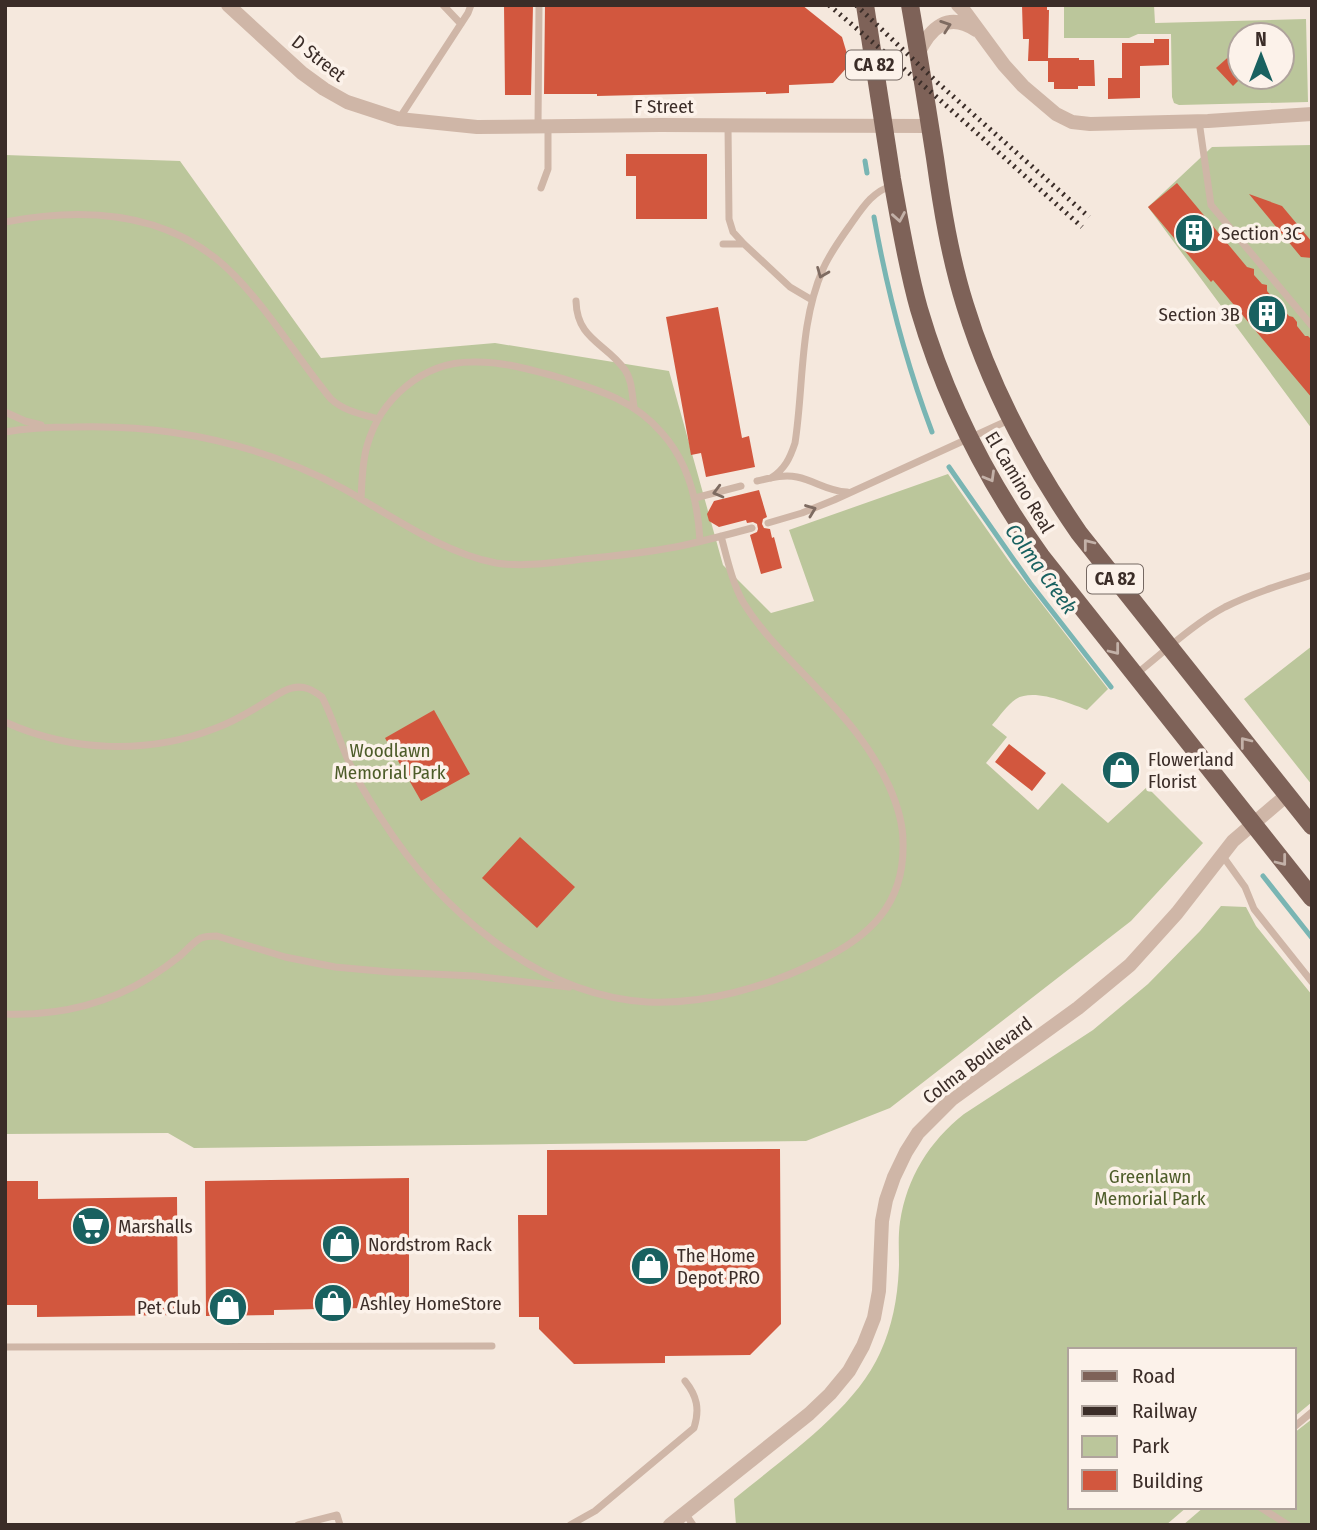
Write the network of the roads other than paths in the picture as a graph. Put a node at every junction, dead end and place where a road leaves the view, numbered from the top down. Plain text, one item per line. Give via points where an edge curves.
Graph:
1 (443, 5) edge
2 (471, 5) edge
3 (539, 5) edge
4 (865, 5) edge
5 (910, 5) edge
6 (958, 5) edge
7 (232, 7) edge
8 (461, 24) junction
9 (983, 35) junction
10 (918, 54) junction
11 (1312, 114) edge
12 (399, 119) junction
13 (1199, 121) junction
14 (728, 125) junction
15 (884, 125) junction
16 (543, 126) junction
17 (930, 126) junction
18 (893, 184) junction
19 (541, 188) dead end
20 (5, 222) edge
21 (723, 244) dead end
22 (744, 244) junction
23 (812, 300) junction
24 (576, 301) dead end
25 (1312, 326) edge
26 (634, 407) junction
27 (5, 412) edge
28 (378, 419) junction
29 (1010, 419) junction
30 (52, 428) junction
31 (5, 432) edge
32 (969, 438) junction
33 (771, 478) junction
34 (757, 481) dead end
35 (741, 486) dead end
36 (852, 493) junction
37 (695, 498) junction
38 (361, 499) junction
39 (768, 523) dead end
40 (752, 528) dead end
41 (720, 536) junction
42 (700, 541) junction
43 (1312, 575) edge
44 (1170, 647) junction
45 (1135, 676) junction
46 (5, 722) edge
47 (1287, 795) junction
48 (1252, 823) junction
49 (1312, 826) edge
50 (1222, 855) junction
51 (1312, 898) edge
52 (1312, 982) edge
53 (587, 990) junction
54 (5, 1014) edge
55 (492, 1346) dead end
56 (5, 1348) edge
57 (685, 1381) dead end
58 (1312, 1412) edge
59 (1296, 1425) edge
60 (1263, 1509) edge
61 (689, 1519) edge
62 (298, 1525) edge
63 (340, 1525) edge
64 (570, 1525) edge
65 (670, 1525) edge
66 (1288, 1525) edge

1 - 8 lane
2 - 8 lane
3 - 16 lane
4 - 15 main road, El Camino Real / CA 82
5 - 10 main road, El Camino Real / CA 82
6 - 9 street
7 - 12 street, D Street via 324,89 346,102
8 - 12 lane
10 -> 9 street via 934,30 953,21
9 - 13 street via 1023,86 1072,122
10 - 17 main road, El Camino Real / CA 82
11 - 13 street
12 - 16 street, F Street via 477,127
13 - 25 lane via 1211,205
14 - 15 street, F Street
14 - 16 street, F Street
14 - 22 lane via 729,219
15 - 17 street, F Street
15 - 18 main road, El Camino Real / CA 82
16 - 19 lane via 548,169
17 - 29 main road, El Camino Real / CA 82 via 959,287
18 -> 23 lane via 868,200 829,256
18 -> 32 main road, El Camino Real / CA 82 via 920,311
20 - 28 lane via 107,216 142,222 186,238 236,276 336,404
21 - 22 lane
22 - 23 lane via 790,287
23 - 33 lane via 795,443 786,464
24 - 26 lane via 582,328 626,372
26 - 28 lane via 549,375 471,362 417,378 395,396
26 - 37 lane via 671,443
27 - 30 lane
28 - 38 lane via 365,456
29 - 32 lane
44 -> 29 main road, El Camino Real / CA 82 via 1079,533
30 - 31 lane
30 - 38 lane via 143,429 237,444 298,466
32 - 36 lane
32 -> 45 main road, El Camino Real / CA 82 via 1031,542
33 - 34 lane
33 - 36 lane via 797,477 828,490
35 -> 37 lane
39 -> 36 lane
37 - 42 lane
38 - 42 lane via 457,550 508,564 615,555
40 - 41 lane
41 - 42 lane
41 - 53 lane via 739,594 751,614 853,727 884,775 902,825 903,858 897,886 883,913 859,938 778,979 722,995 666,1002
43 - 44 lane via 1226,607
44 - 45 lane
47 -> 44 main road, El Camino Real / CA 82
45 - 48 main road, El Camino Real / CA 82
46 - 53 lane via 82,744 158,744 221,726 291,688 315,691 326,705 369,799 395,840 434,886 508,951 540,971
47 - 48 street, Colma Boulevard
47 - 49 main road, El Camino Real / CA 82
48 - 50 street, Colma Boulevard
48 -> 51 main road, El Camino Real / CA 82
50 - 52 lane via 1254,909
50 - 61 street, Colma Boulevard via 1130,965 952,1099 918,1133 886,1200 874,1318 849,1371 830,1394
53 - 54 lane via 502,978 335,967 217,936 201,938 167,967 113,997 50,1014
55 - 56 lane
57 - 64 lane via 694,1392 698,1416 694,1428 595,1511
58 - 59 lane
60 - 66 lane
61 - 65 street, Colma Boulevard
62 - 63 lane via 337,1515

